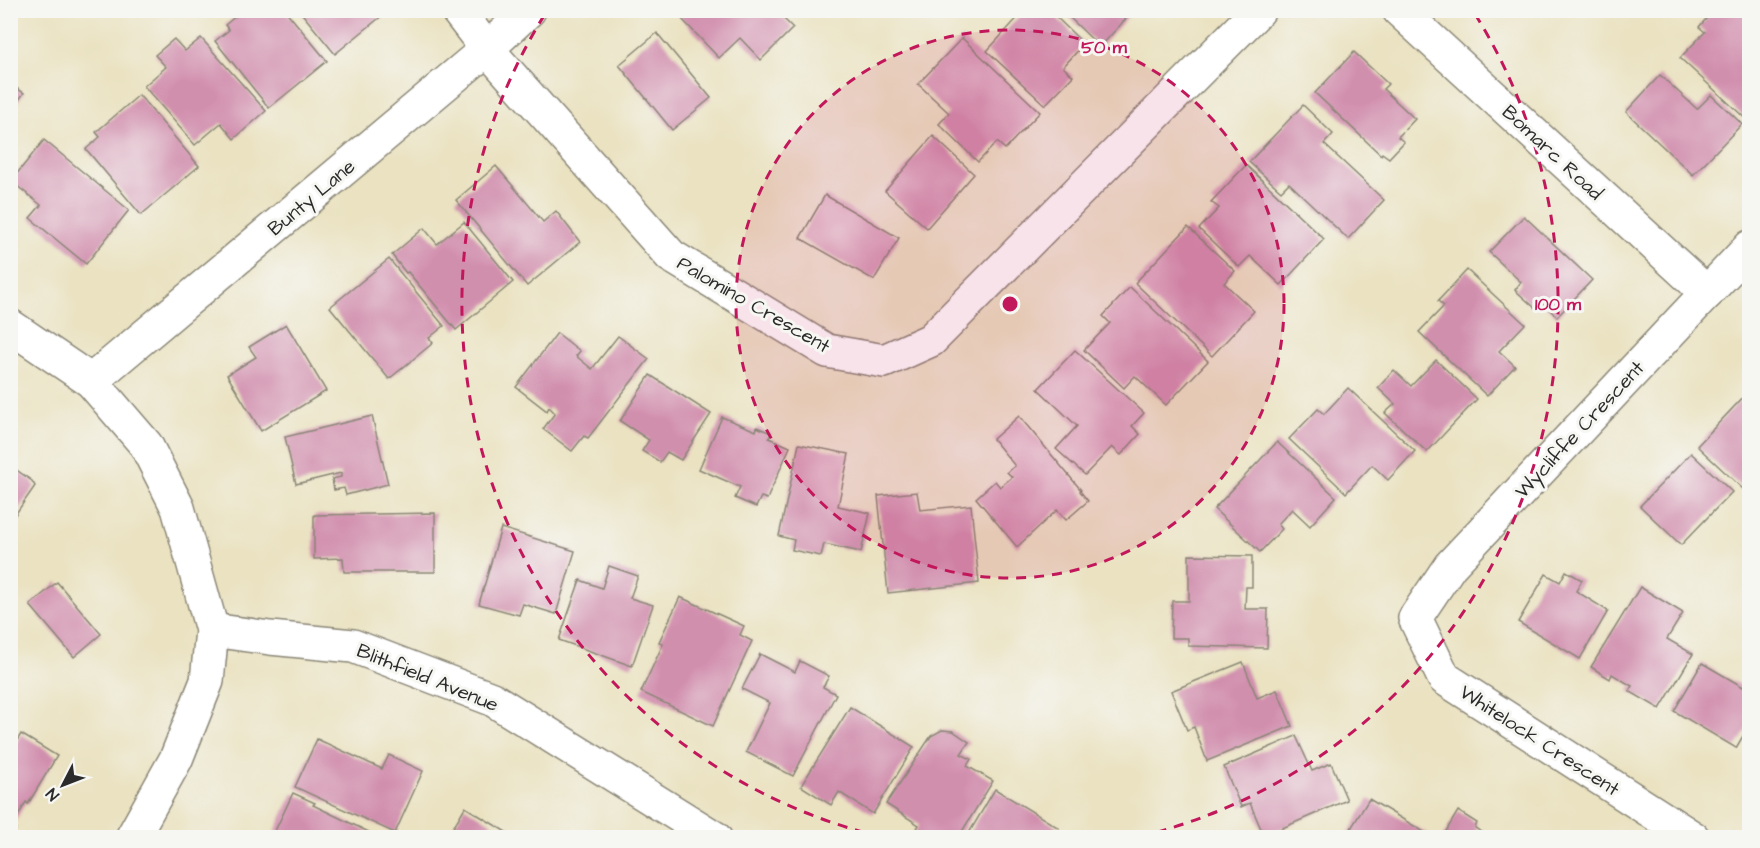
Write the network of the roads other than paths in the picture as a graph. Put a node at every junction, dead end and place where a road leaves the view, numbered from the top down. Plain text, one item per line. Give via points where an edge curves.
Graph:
1 (457, 10) edge
2 (529, 10) edge
3 (1259, 10) edge
4 (1399, 10) edge
5 (487, 49) junction
6 (1749, 247) edge
7 (1707, 293) junction
8 (10, 326) edge
9 (92, 381) junction
10 (1415, 618) joint
11 (212, 630) junction
12 (132, 837) edge
13 (716, 837) edge
14 (1693, 837) edge

1 - 5 street, Palomino Crescent
2 - 5 street, Bunty Lane
3 - 5 street, Palomino Crescent via 931,340 884,361 827,351 671,256
4 - 7 street, Bomarc Road
5 - 9 street, Bunty Lane
6 - 7 street, Wycliffe Crescent
7 - 10 street, Wycliffe Crescent via 1450,566
8 - 9 street
9 - 11 street via 146,445 178,508
10 - 14 street, Whitelock Crescent via 1444,678
11 - 12 street via 207,681 176,759
11 - 13 street, Blithfield Avenue via 353,646 492,699

